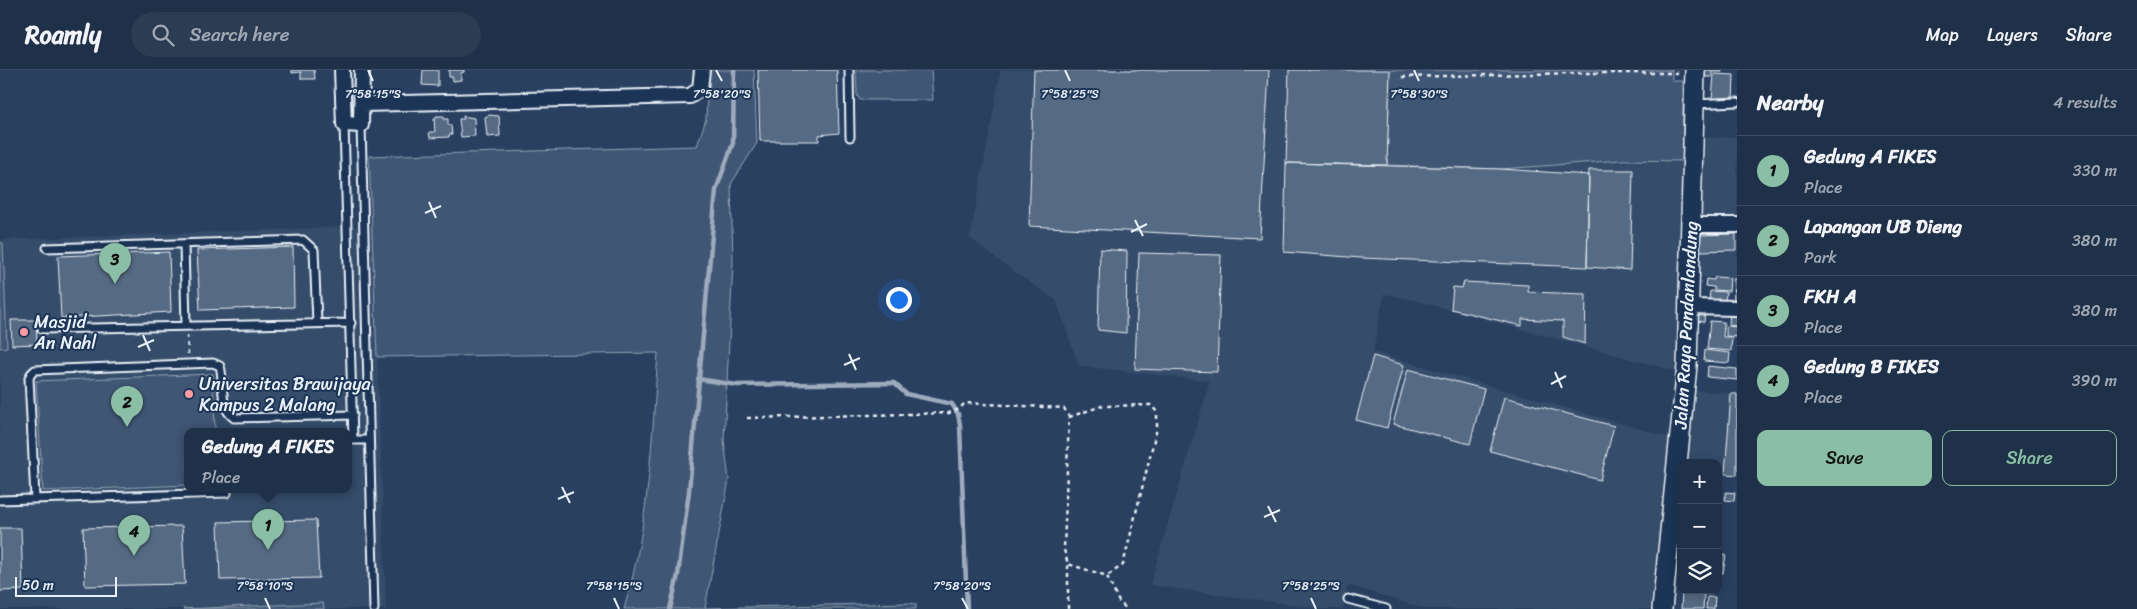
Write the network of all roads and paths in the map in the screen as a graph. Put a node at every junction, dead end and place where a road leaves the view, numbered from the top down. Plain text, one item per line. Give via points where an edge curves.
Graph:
1 (342, 70) edge
2 (362, 70) edge
3 (702, 70) edge
4 (849, 70) edge
5 (1695, 72) edge
6 (1402, 77) dead end
7 (1737, 102) edge
8 (363, 104) junction
9 (1694, 104) junction
10 (344, 124) junction
11 (361, 126) junction
12 (850, 137) dead end
13 (1692, 225) junction
14 (1737, 225) edge
15 (184, 244) junction
16 (47, 248) dead end
17 (1690, 307) junction
18 (1737, 308) edge
19 (317, 323) junction
20 (351, 323) junction
21 (186, 326) junction
22 (42, 329) dead end
23 (189, 363) junction
24 (353, 415) junction
25 (1069, 417) junction
26 (748, 418) dead end
27 (352, 428) edge
28 (352, 440) edge
29 (369, 440) junction
30 (227, 493) edge
31 (35, 498) junction
32 (0, 500) edge
33 (1068, 564) junction
34 (1108, 576) junction
35 (1348, 599) dead end
36 (374, 609) edge
37 (1068, 609) edge
38 (1128, 609) edge
39 (1386, 609) edge
40 (1662, 609) edge

1 - 10 street
2 - 8 street
3 - 8 street via 700,89 690,96
4 - 12 lane
5 - 6 path
5 - 9 street, Jalan Raya Pandanlandung
7 - 9 lane
8 - 11 street
9 - 13 street, Jalan Raya Pandanlandung
10 - 11 street
10 - 20 lane
11 - 29 lane
13 - 14 street
13 - 17 street, Jalan Raya Pandanlandung
15 - 16 lane
15 - 19 lane via 303,240 314,250
15 - 21 lane
17 - 18 street
17 - 40 street, Jalan Raya Pandanlandung via 1683,416
19 - 20 lane
19 - 21 lane
20 - 24 lane
21 - 22 lane
21 - 23 path
23 - 24 lane via 220,366 228,414 240,419
23 - 31 lane via 41,369 31,374
24 - 27 lane
25 - 26 path via 1064,408 964,403 949,413
25 - 33 path via 1064,550
25 - 34 path via 1102,406 1151,405 1157,412 1157,428 1123,565
28 - 29 lane
29 - 36 lane
30 - 31 lane
31 - 32 lane
33 - 34 path
33 - 37 path
34 - 38 path via 1120,602
35 - 39 lane

